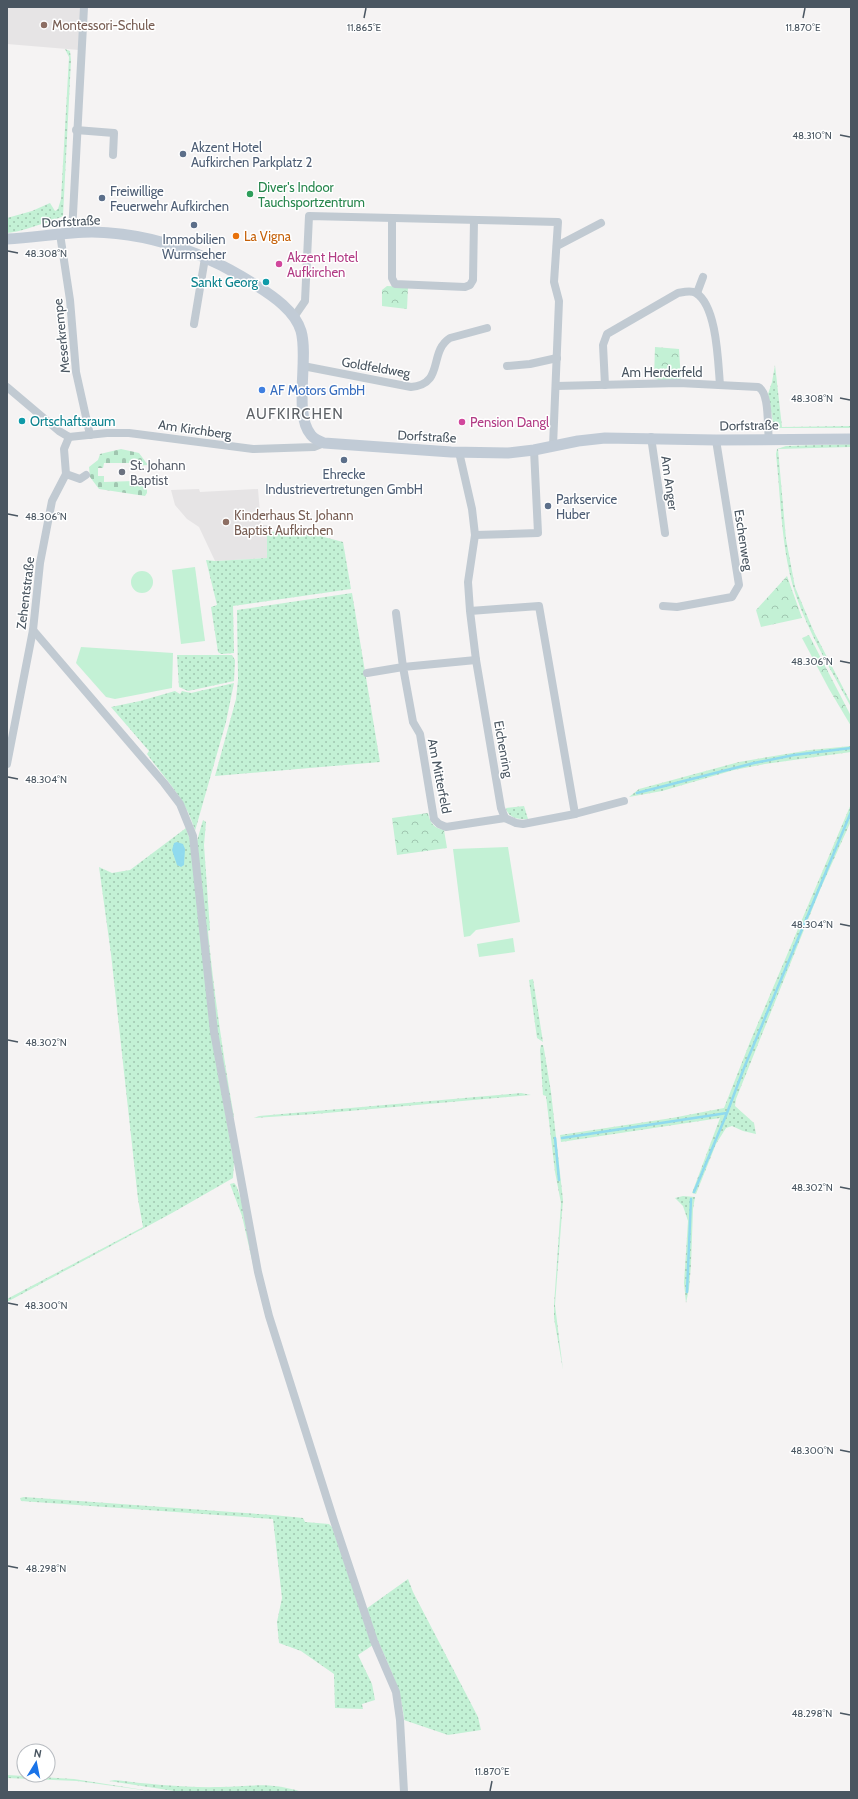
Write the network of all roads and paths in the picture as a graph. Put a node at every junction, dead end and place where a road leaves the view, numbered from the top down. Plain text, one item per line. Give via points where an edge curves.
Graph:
1 (84, 7) edge
2 (76, 130) junction
3 (113, 155) dead end
4 (392, 219) junction
5 (474, 220) junction
6 (602, 223) dead end
7 (72, 233) junction
8 (60, 234) junction
9 (7, 239) edge
10 (557, 246) junction
11 (206, 258) junction
12 (703, 277) dead end
13 (697, 293) junction
14 (294, 317) junction
15 (194, 324) dead end
16 (487, 328) dead end
17 (557, 358) junction
18 (303, 366) junction
19 (507, 366) dead end
20 (604, 384) junction
21 (720, 384) junction
22 (7, 386) edge
23 (556, 386) junction
24 (90, 435) junction
25 (312, 436) junction
26 (69, 437) junction
27 (651, 438) junction
28 (848, 439) edge
29 (716, 440) junction
30 (769, 440) junction
31 (324, 443) junction
32 (553, 446) junction
33 (298, 447) junction
34 (534, 450) junction
35 (459, 452) junction
36 (66, 474) junction
37 (86, 475) dead end
38 (665, 533) dead end
39 (475, 535) junction
40 (663, 606) dead end
41 (470, 611) junction
42 (396, 613) dead end
43 (33, 630) junction
44 (476, 660) junction
45 (403, 667) junction
46 (367, 673) dead end
47 (7, 764) edge
48 (624, 802) dead end
49 (575, 814) junction
50 (505, 818) junction
51 (404, 1792) edge

1 - 2 street
2 - 3 street via 114,132
2 - 7 street
4 - 5 street
4 - 5 street via 393,282 399,285 458,286 468,286 472,282
4 - 14 street via 309,216 305,301
5 - 10 street via 558,222
6 - 10 street
7 - 8 street, Dorfstraße
7 - 11 street, Dorfstraße via 106,233 148,239
8 - 9 street, Dorfstraße
8 - 24 street, Meserkrempe via 70,300 76,372
10 - 17 street via 554,282 559,301
11 - 14 street, Dorfstraße via 233,271 264,291
11 - 15 street
12 - 13 street
13 - 20 street, Am Herderfeld via 678,293 607,334 603,345
13 - 21 street, Am Herderfeld via 705,304 713,325
14 - 18 street, Dorfstraße via 301,330
16 - 18 street, Goldfeldweg via 444,342 430,380 420,386 412,387
17 - 19 street
17 - 23 street
18 - 25 street, Dorfstraße via 304,417 306,428
20 - 21 street, Am Herderfeld
20 - 23 street, Am Herderfeld
21 - 30 street, Am Herderfeld via 762,388
22 - 26 street
23 - 32 street
24 - 26 street, Am Kirchberg
24 - 33 street, Am Kirchberg via 107,432 129,433 253,449
25 - 31 street, Dorfstraße
25 - 33 street
26 - 36 street via 64,449
27 - 29 street, Dorfstraße
27 - 32 street, Dorfstraße via 605,438
27 - 38 street, Am Anger
28 - 30 street, Dorfstraße
29 - 30 street, Dorfstraße
29 - 40 street, Eschenweg via 739,585 732,597 678,607
31 - 33 street, Am Kirchberg via 314,447
31 - 35 street, Dorfstraße
32 - 34 street, Dorfstraße
34 - 35 street, Dorfstraße
34 - 39 street via 538,534
35 - 39 street, Eichenring
36 - 37 street via 80,479
36 - 43 street, Zehentstraße via 52,501 40,563
39 - 41 street, Eichenring via 468,582
41 - 44 street, Eichenring
41 - 49 street via 539,606
42 - 45 street, Am Mitterfeld
43 - 47 street, Zehentstraße
43 - 51 street via 164,783 180,804 193,836 214,1032 258,1272 269,1316 334,1521 374,1641 396,1692
44 - 45 street
44 - 50 street, Eichenring via 501,808
45 - 46 street
45 - 50 street, Am Mitterfeld via 412,722 420,734 434,818 446,827
48 - 49 street
49 - 50 street via 523,824

